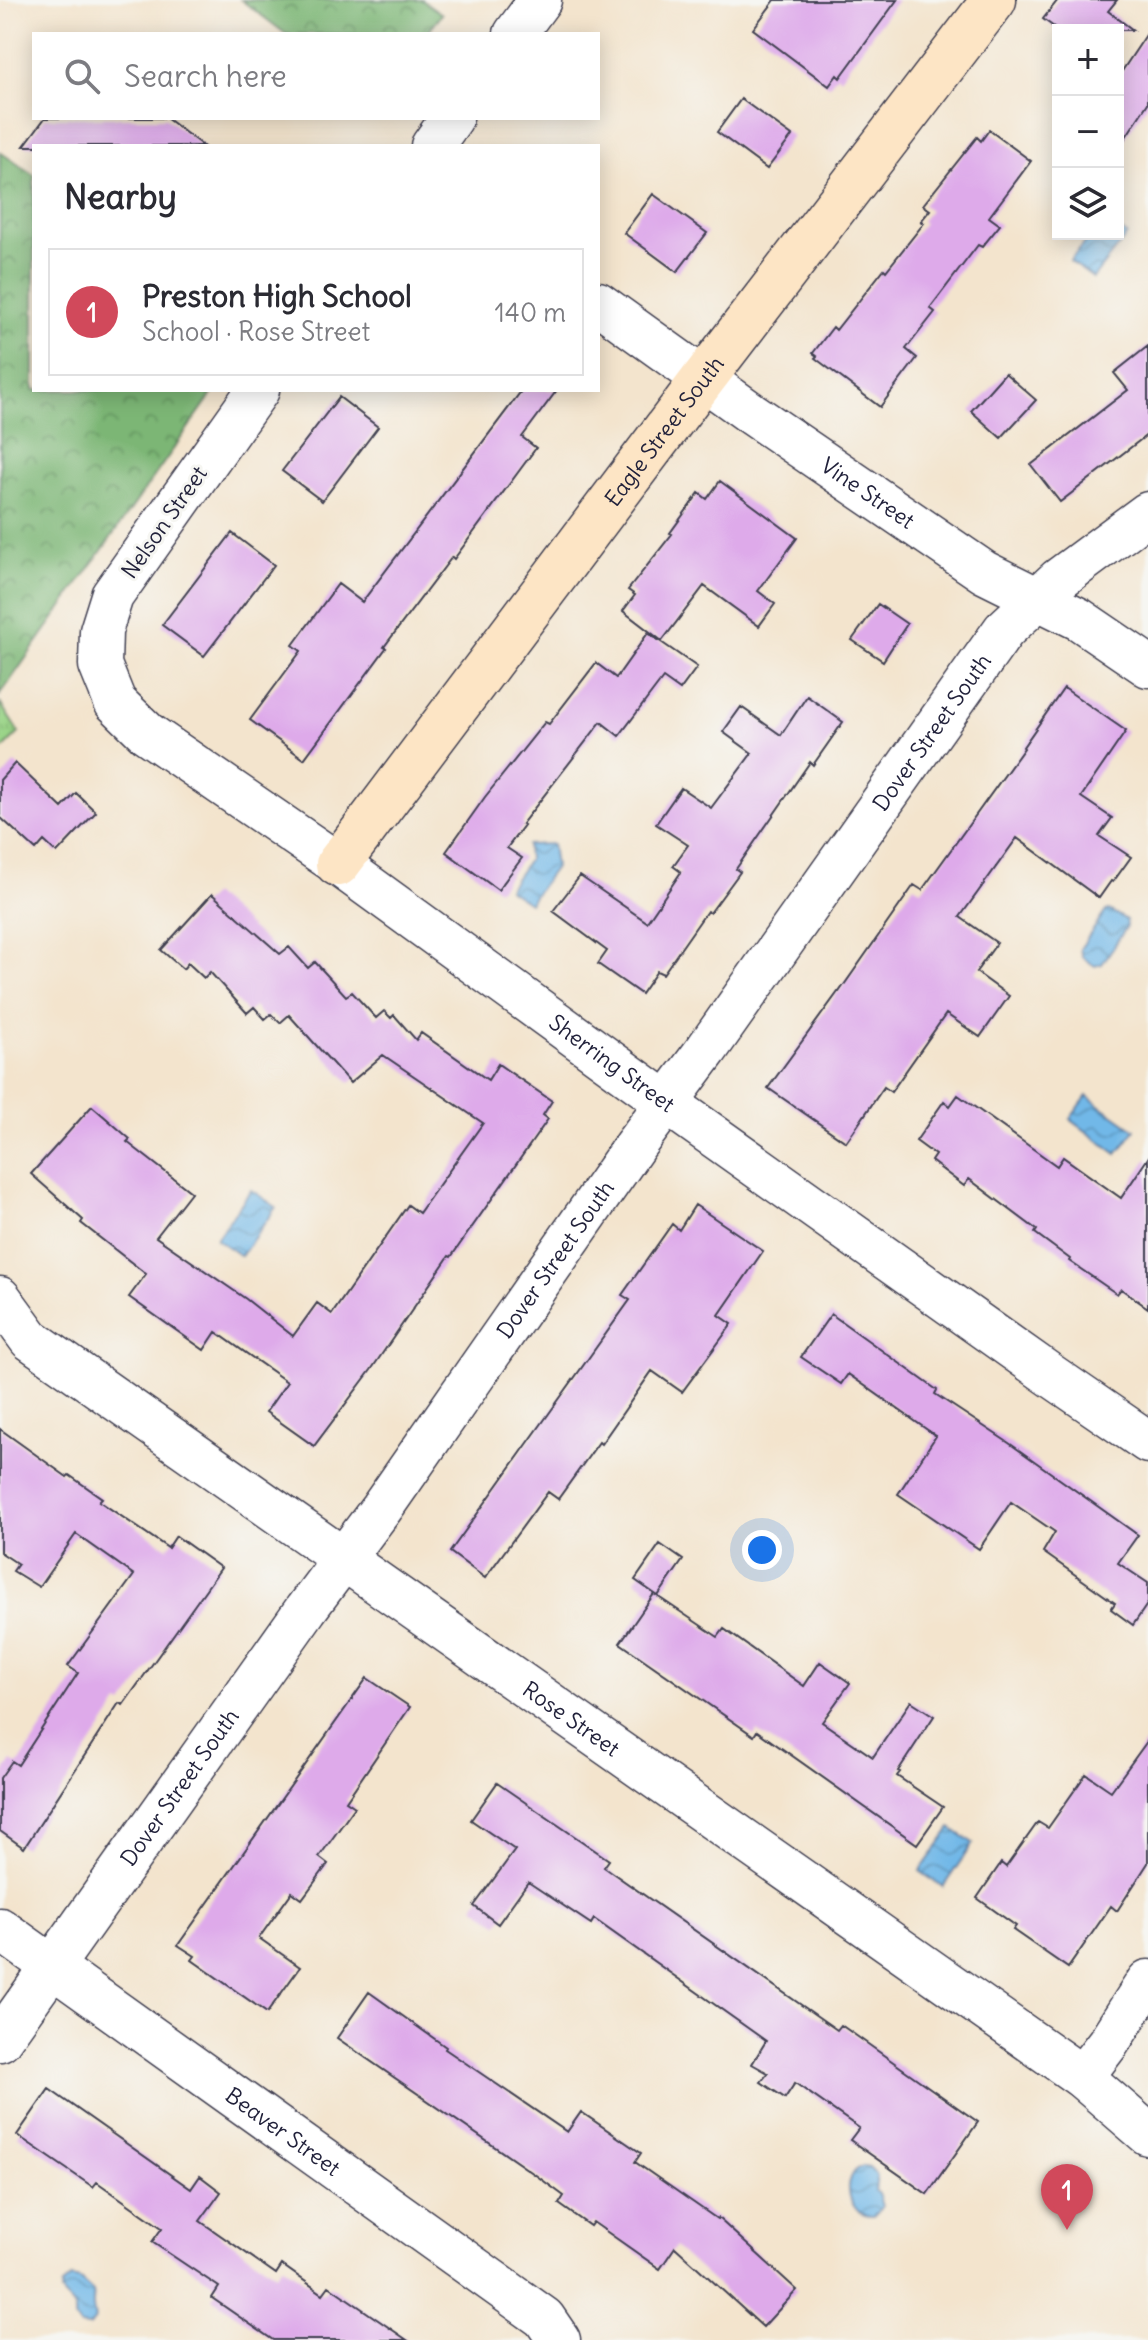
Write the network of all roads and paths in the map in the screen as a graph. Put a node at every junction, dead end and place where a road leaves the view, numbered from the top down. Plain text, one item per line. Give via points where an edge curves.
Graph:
1 (540, 0) edge
2 (994, 0) edge
3 (516, 32) edge
4 (451, 120) edge
5 (433, 144) edge
6 (600, 304) edge
7 (704, 378) junction
8 (257, 392) edge
9 (1148, 513) edge
10 (1037, 599) junction
11 (100, 665) joint
12 (1148, 666) edge
13 (338, 864) junction
14 (667, 1103) junction
15 (0, 1298) edge
16 (1148, 1442) edge
17 (343, 1560) junction
18 (0, 1929) edge
19 (52, 1966) junction
20 (1148, 1981) edge
21 (0, 2040) edge
22 (1082, 2077) junction
23 (1148, 2134) edge
24 (559, 2340) edge

1 - 3 street
2 - 7 street, Eagle Street South
4 - 5 street
6 - 7 street, Vine Street
7 - 10 street, Vine Street via 984,572
7 - 13 street, Eagle Street South
8 - 11 street, Nelson Street via 112,596 101,631
9 - 10 street, Dover Street South
10 - 12 street, Vine Street via 1079,619
10 - 14 street, Dover Street South via 1004,630
11 - 13 street, Sherring Street via 115,702 147,733
13 - 14 street, Sherring Street
14 - 16 street, Sherring Street
14 - 17 street, Dover Street South
15 - 17 street, Rose Street via 30,1339
17 - 19 street, Dover Street South
17 - 22 street, Rose Street
18 - 19 street, Beaver Street
19 - 21 street, Dover Street South
19 - 24 street, Beaver Street via 544,2318
20 - 22 street
22 - 23 street, Rose Street

